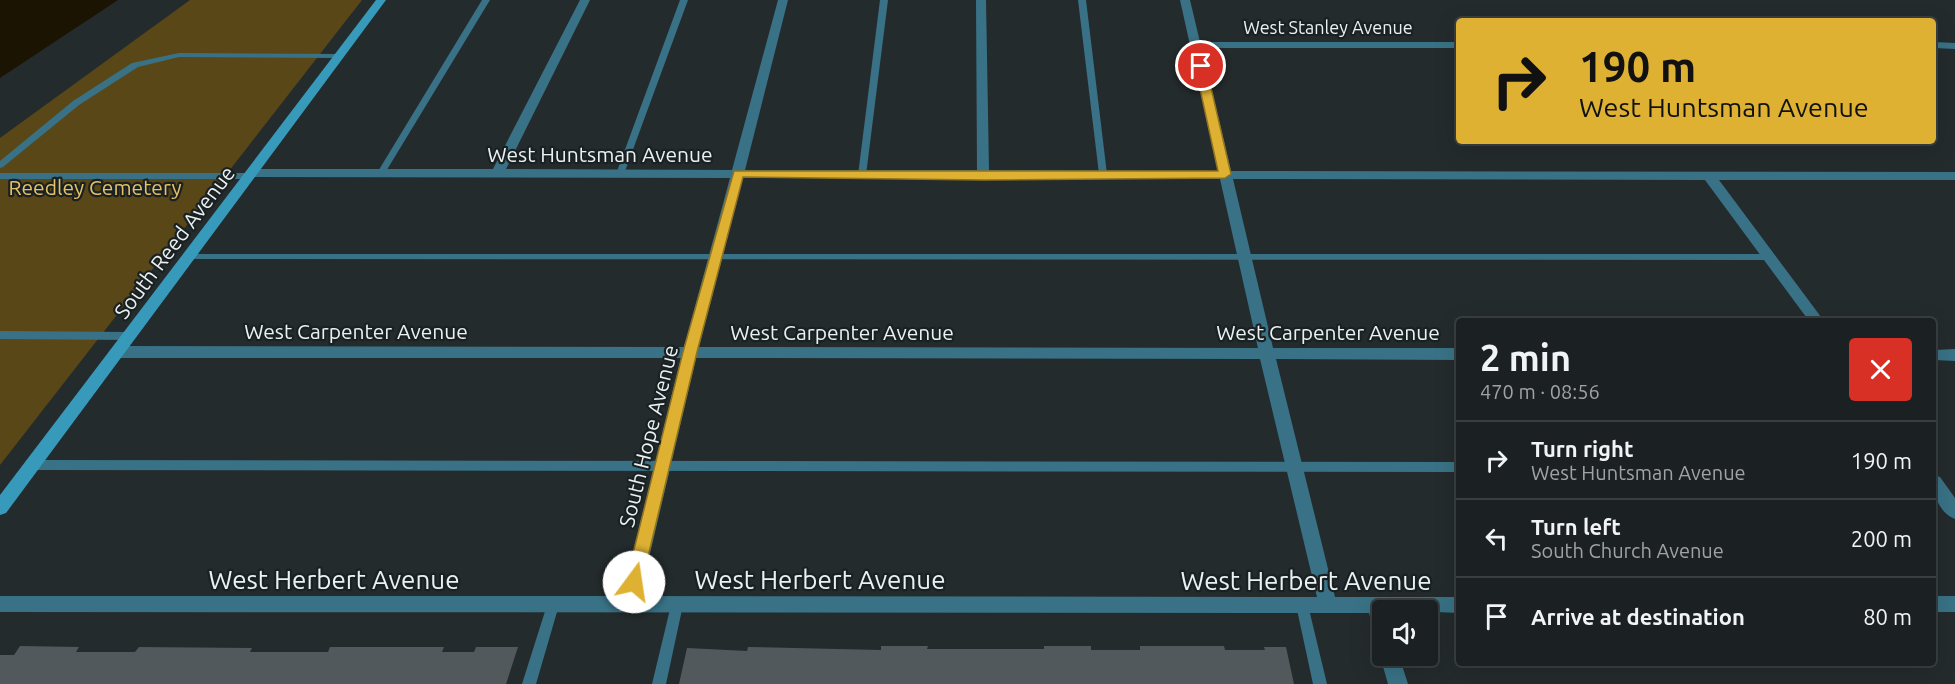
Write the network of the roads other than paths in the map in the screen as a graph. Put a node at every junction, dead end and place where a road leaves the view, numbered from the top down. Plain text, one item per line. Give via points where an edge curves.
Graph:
1 (381, 0) edge
2 (486, 0) edge
3 (585, 0) edge
4 (684, 0) edge
5 (783, 0) edge
6 (884, 0) edge
7 (981, 0) edge
8 (1082, 0) edge
9 (1185, 0) edge
10 (1196, 45) junction
11 (1456, 45) edge
12 (1936, 45) edge
13 (1955, 45) edge
14 (339, 56) junction
15 (0, 165) edge
16 (381, 173) junction
17 (251, 174) junction
18 (497, 174) junction
19 (620, 174) junction
20 (738, 174) junction
21 (1103, 174) junction
22 (1225, 174) junction
23 (1708, 174) junction
24 (862, 175) junction
25 (0, 176) edge
26 (983, 176) junction
27 (1955, 176) edge
28 (189, 257) junction
29 (1244, 257) junction
30 (1770, 257) junction
31 (715, 258) junction
32 (1815, 318) edge
33 (0, 335) edge
34 (129, 336) junction
35 (117, 352) junction
36 (690, 352) junction
37 (1267, 353) junction
38 (1456, 354) edge
39 (1936, 355) edge
40 (1955, 355) edge
41 (32, 465) junction
42 (663, 467) junction
43 (1293, 467) junction
44 (1456, 467) edge
45 (1936, 485) edge
46 (0, 508) edge
47 (1955, 512) edge
48 (0, 604) edge
49 (553, 604) junction
50 (628, 604) junction
51 (1302, 604) junction
52 (1936, 604) edge
53 (1955, 604) edge
54 (677, 605) junction
55 (1328, 605) junction
56 (1438, 605) edge
57 (1456, 605) edge
58 (1372, 606) edge
59 (1393, 666) edge
60 (529, 684) edge
61 (659, 684) edge
62 (1320, 684) edge
63 (1398, 684) edge

1 - 14 street, South Reed Avenue
2 - 16 lane
3 - 18 street
4 - 19 lane
5 - 20 street, South Hope Avenue
6 - 24 lane
7 - 26 street
8 - 21 lane
9 - 10 street
10 - 11 street, West Stanley Avenue
10 - 22 street
12 - 13 street
14 - 15 lane via 179,55 135,64 76,103
14 - 17 street, South Reed Avenue
16 - 17 street, West Huntsman Avenue
16 - 18 street, West Huntsman Avenue
17 - 25 lane
17 - 28 street, South Reed Avenue
18 - 19 street, West Huntsman Avenue
19 - 20 street, West Huntsman Avenue
20 - 24 street, West Huntsman Avenue
20 - 31 street, South Hope Avenue
21 - 22 street, West Huntsman Avenue
21 - 26 street, West Huntsman Avenue
22 - 23 street, West Huntsman Avenue
22 - 29 street
23 - 27 street, West Huntsman Avenue
23 - 30 street
24 - 26 street, West Huntsman Avenue
28 - 31 lane
28 - 34 street, South Reed Avenue
29 - 30 lane
29 - 31 lane
29 - 37 street
30 - 32 street
31 - 36 street, South Hope Avenue
33 - 34 lane
34 - 35 street, South Reed Avenue
35 - 36 street, West Carpenter Avenue
35 - 41 street, South Reed Avenue
36 - 37 street, West Carpenter Avenue
36 - 42 street, South Hope Avenue
37 - 38 street, West Carpenter Avenue
37 - 43 street
39 - 40 street
41 - 42 lane
41 - 46 street, South Reed Avenue
42 - 43 lane
42 - 50 street, South Hope Avenue
43 - 44 lane
43 - 55 street
45 - 47 street
48 - 49 street, West Herbert Avenue
49 - 50 street, West Herbert Avenue
49 - 60 lane
50 - 54 street, West Herbert Avenue
51 - 54 street, West Herbert Avenue
51 - 55 street, West Herbert Avenue
51 - 62 lane
52 - 53 street
54 - 61 lane
55 - 58 street, West Herbert Avenue
56 - 57 street, West Herbert Avenue
59 - 63 street

